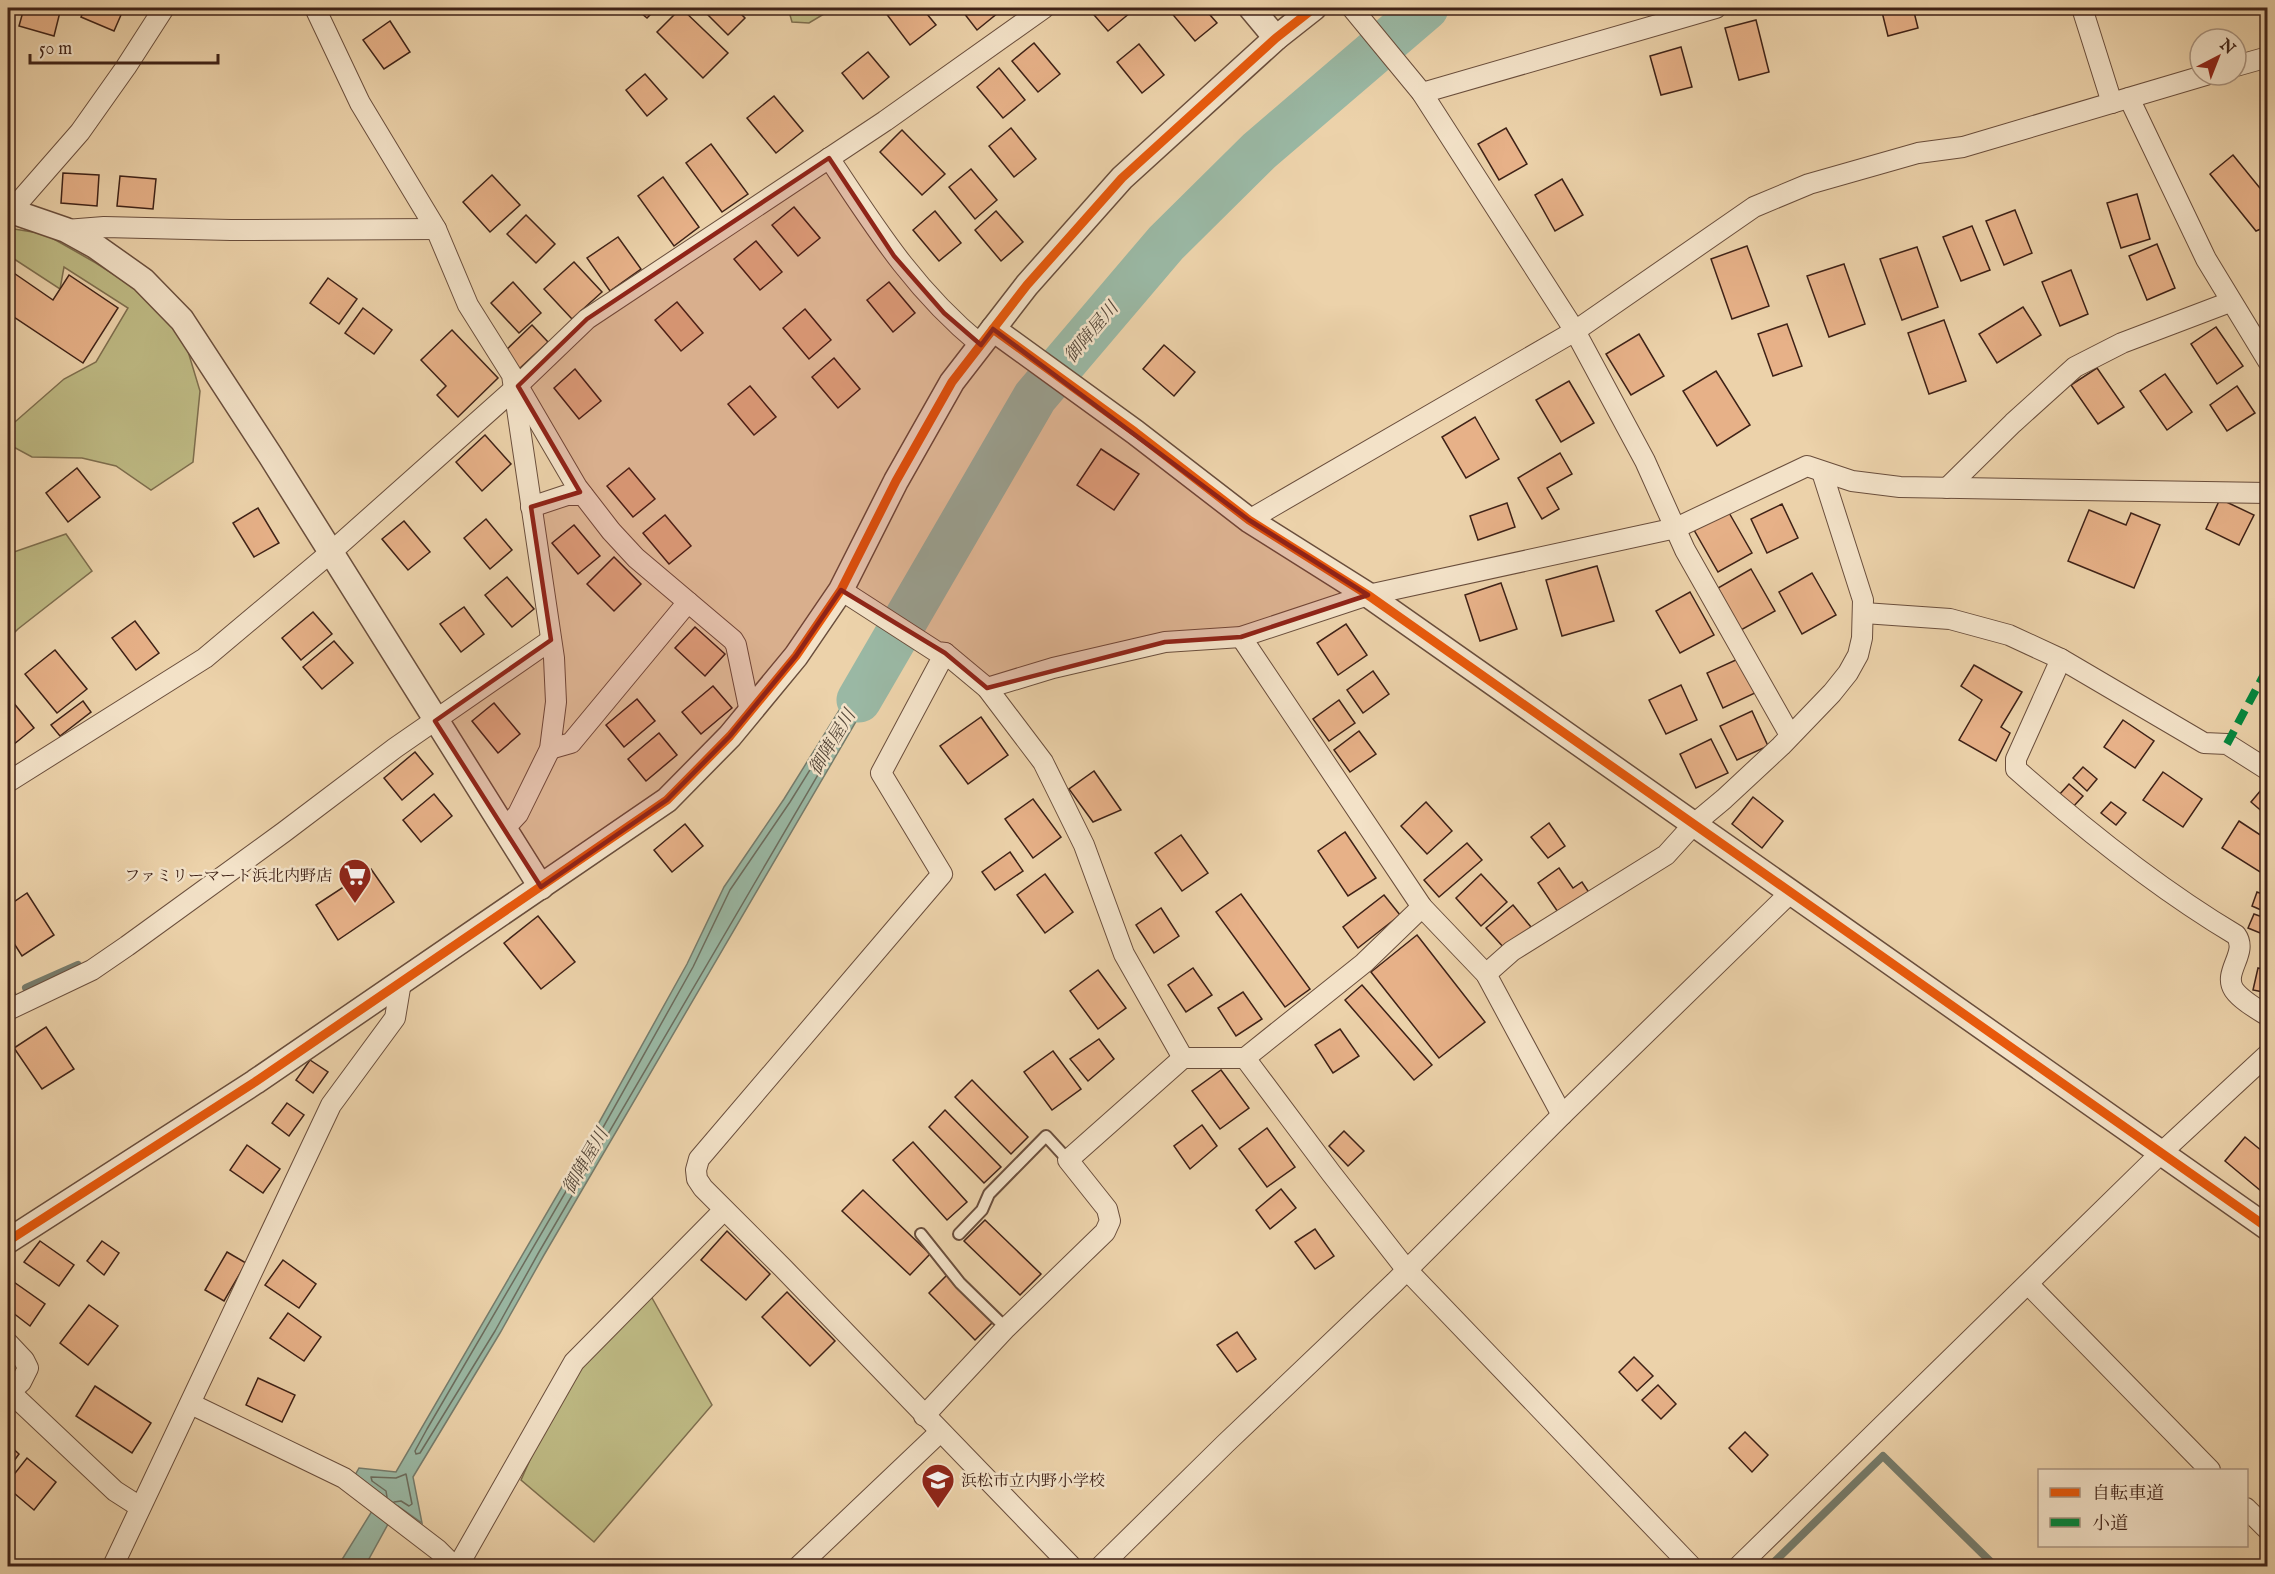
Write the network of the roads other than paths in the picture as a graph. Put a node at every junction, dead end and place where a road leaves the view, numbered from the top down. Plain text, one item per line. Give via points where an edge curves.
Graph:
1 (164, 8) edge
2 (315, 8) edge
3 (1044, 8) edge
4 (1251, 8) edge
5 (1314, 8) edge
6 (1352, 8) edge
7 (1716, 8) edge
8 (2082, 8) edge
9 (1276, 38) junction
10 (2268, 57) edge
11 (2248, 63) edge
12 (2188, 80) edge
13 (1422, 93) junction
14 (2121, 100) junction
15 (829, 158) junction
16 (9, 211) edge
17 (436, 229) junction
18 (66, 230) junction
19 (2230, 302) junction
20 (1575, 332) junction
21 (987, 337) junction
22 (2268, 361) edge
23 (515, 388) junction
24 (1822, 472) junction
25 (1947, 488) junction
26 (2268, 493) edge
27 (583, 495) junction
28 (531, 507) junction
29 (1249, 520) junction
30 (1676, 528) junction
31 (330, 553) junction
32 (849, 595) junction
33 (1368, 595) junction
34 (688, 602) junction
35 (1864, 613) junction
36 (1241, 637) junction
37 (551, 640) junction
38 (941, 652) junction
39 (2061, 659) junction
40 (987, 688) junction
41 (750, 712) junction
42 (435, 721) junction
43 (1790, 735) junction
44 (550, 749) junction
45 (2268, 770) edge
46 (8, 782) edge
47 (1694, 824) junction
48 (504, 828) junction
49 (541, 886) junction
50 (1790, 893) junction
51 (1422, 907) junction
52 (1486, 974) junction
53 (401, 982) junction
54 (8, 1010) edge
55 (2268, 1016) edge
56 (2268, 1054) edge
57 (1183, 1058) junction
58 (1245, 1058) junction
59 (1562, 1115) junction
60 (2161, 1153) junction
61 (1068, 1160) junction
62 (724, 1210) junction
63 (2268, 1228) edge
64 (921, 1234) dead end
65 (959, 1234) dead end
66 (8, 1241) edge
67 (1406, 1269) junction
68 (2028, 1284) junction
69 (1006, 1328) junction
70 (8, 1344) edge
71 (9, 1393) edge
72 (191, 1404) junction
73 (924, 1416) junction
74 (940, 1432) junction
75 (2209, 1469) edge
76 (140, 1507) junction
77 (2248, 1509) edge
78 (2268, 1530) edge
79 (113, 1566) edge
80 (456, 1566) edge
81 (799, 1566) edge
82 (1071, 1566) edge
83 (1101, 1566) edge
84 (1691, 1566) edge
85 (1739, 1566) edge

1 - 16 street via 80,132
2 - 17 street via 360,103
3 - 15 street
4 - 9 street
5 - 9 street
6 - 13 street
7 - 13 street
8 - 14 street
9 - 21 street via 1122,178 1027,285
10 - 11 street
12 - 14 street
13 - 20 street
14 - 19 street
14 - 20 street via 1963,147 1918,153 1809,184 1754,207
15 - 21 street via 894,256 944,313
15 - 23 street via 587,319
16 - 18 street
17 - 18 street
17 - 23 street via 468,305 512,375
18 - 31 street via 126,267 182,320
19 - 22 street
19 - 25 street via 2122,343 2075,367
20 - 29 street
20 - 30 street via 1645,460
21 - 29 street via 1015,345
21 - 32 street via 947,392 896,481
23 - 27 street
23 - 28 street
23 - 31 street
24 - 25 street via 1852,481
24 - 30 street via 1807,466
24 - 35 street
25 - 26 street
27 - 28 street via 567,495
27 - 34 street via 623,545
28 - 37 street
29 - 33 street
30 - 33 street
30 - 43 street
31 - 42 street
31 - 46 street via 205,658
32 - 38 street
32 - 41 street
33 - 36 street
33 - 47 street
34 - 41 street via 736,645
34 - 44 street via 571,743
35 - 39 street via 1961,621 2009,635
35 - 43 street via 1858,655 1848,673
36 - 40 street via 1165,642
36 - 51 street
37 - 42 street
37 - 44 street via 556,702
38 - 40 street
38 - 62 street via 881,773 942,874 699,1159 697,1179
39 - 45 street via 2204,743 2227,744
39 - 55 street via 2016,759 2016,769 2168,892 2236,935 2241,948 2231,982 2234,990
40 - 57 street via 1043,762 1084,845 1124,954
41 - 49 street via 667,800
42 - 48 street
42 - 54 street via 92,970
43 - 47 street
44 - 48 street via 518,814
47 - 50 street
47 - 52 street via 1666,855 1512,951
48 - 49 street
49 - 53 street
50 - 59 street
50 - 60 street
51 - 52 street
51 - 58 street via 1364,963
52 - 59 street
53 - 66 street via 255,1082
53 - 72 street via 395,1018 331,1105
56 - 60 street
57 - 58 street
57 - 61 street
58 - 67 street
59 - 67 street
60 - 63 street
60 - 68 street
61 - 65 lane via 1046,1136 988,1194 982,1210
61 - 69 street via 1107,1209 1108,1227
62 - 73 street
62 - 80 street via 574,1362
64 - 69 lane via 960,1283
67 - 83 street
67 - 84 street
68 - 75 street
68 - 85 street
69 - 73 street
70 - 71 street via 28,1368
71 - 76 street via 116,1491
72 - 76 street
72 - 80 street via 344,1478
73 - 74 street
74 - 81 street
74 - 82 street
76 - 79 street
77 - 78 street

